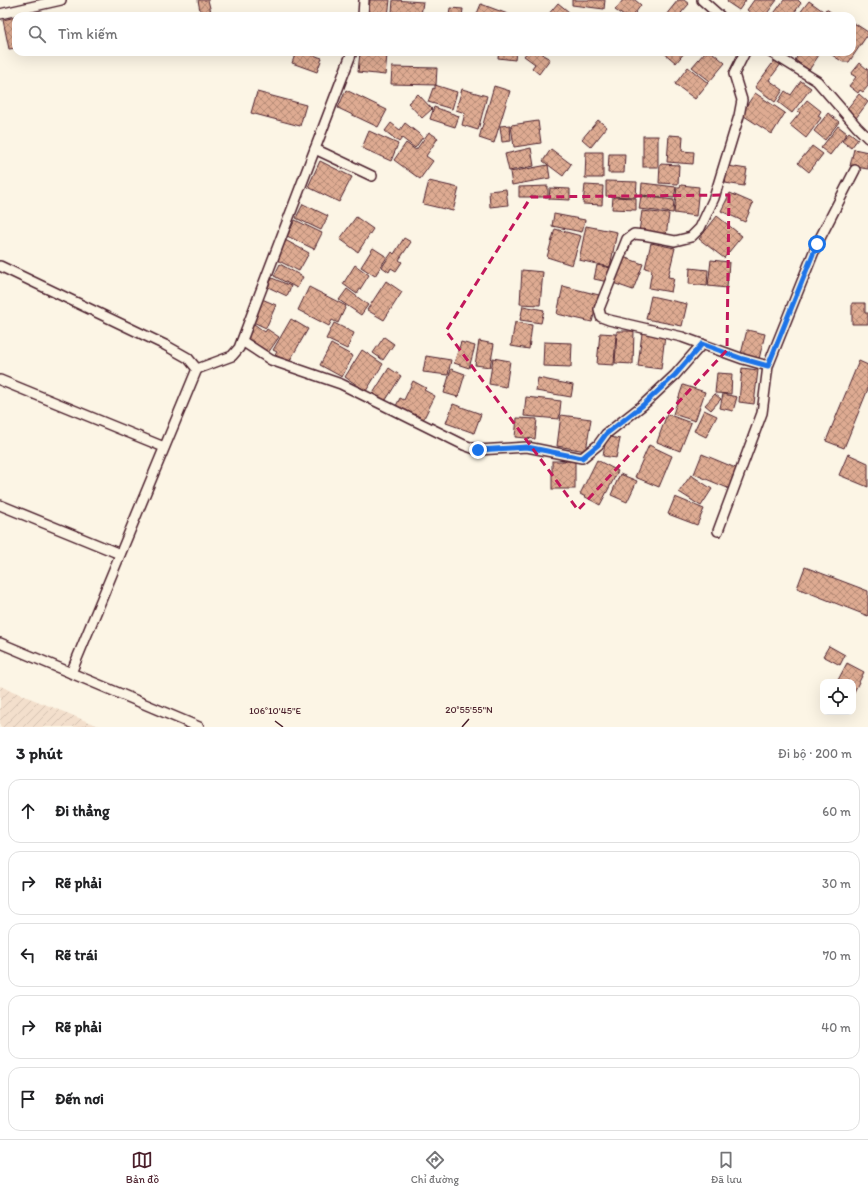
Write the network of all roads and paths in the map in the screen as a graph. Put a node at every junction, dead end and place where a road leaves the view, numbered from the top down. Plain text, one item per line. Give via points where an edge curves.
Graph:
1 (61, 0) edge
2 (364, 0) edge
3 (702, 0) edge
4 (363, 12) edge
5 (716, 12) edge
6 (0, 14) edge
7 (350, 56) edge
8 (743, 56) edge
9 (776, 56) edge
10 (868, 138) edge
11 (315, 150) junction
12 (855, 170) dead end
13 (372, 176) dead end
14 (0, 266) edge
15 (242, 341) junction
16 (702, 344) junction
17 (768, 366) junction
18 (197, 369) junction
19 (0, 380) edge
20 (164, 447) junction
21 (0, 505) edge
22 (718, 531) dead end
23 (120, 554) junction
24 (0, 643) edge
25 (71, 673) junction
26 (199, 727) edge

1 - 6 lane
2 - 4 lane
3 - 5 lane
7 - 11 lane
8 - 16 lane via 734,74 742,100 739,116 714,198 700,228 691,237 675,241 634,234 627,240 599,309 602,318
9 - 10 lane via 817,81
11 - 13 lane
11 - 15 lane
12 - 17 lane via 817,244
14 - 18 lane via 165,344 188,358
15 - 16 lane via 271,360 341,384 478,450 527,447 582,458 675,375
15 - 18 lane via 232,356
16 - 17 lane
17 - 22 lane via 762,413
18 - 20 lane
19 - 20 lane
20 - 23 lane
21 - 23 lane
23 - 25 lane
24 - 25 lane
25 - 26 lane

